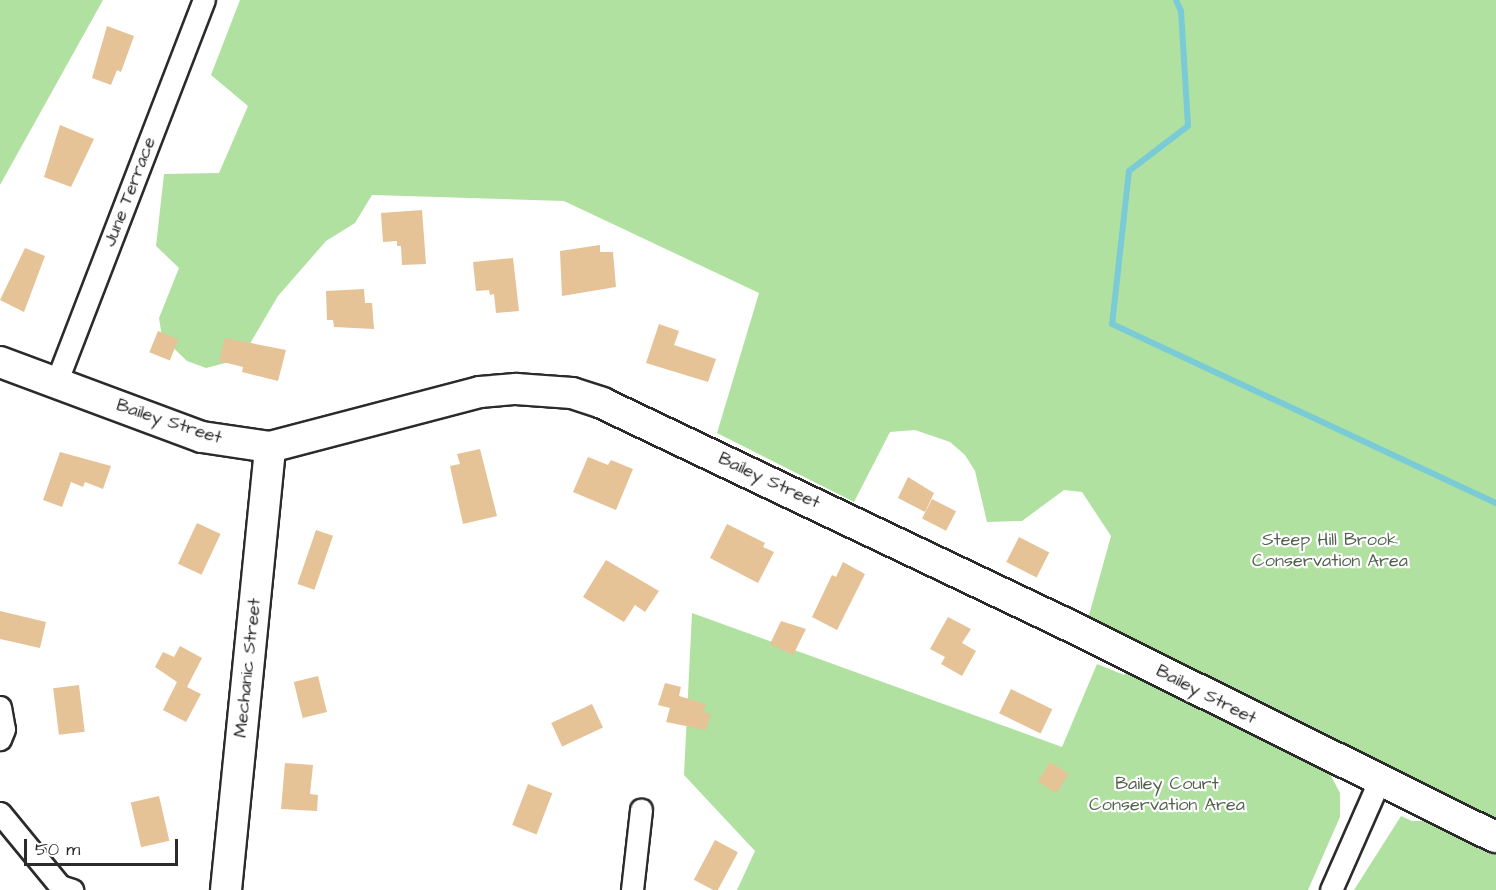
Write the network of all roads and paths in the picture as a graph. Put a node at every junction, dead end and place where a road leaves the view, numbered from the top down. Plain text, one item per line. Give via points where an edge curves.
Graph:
1 (204, 0) edge
2 (0, 362) edge
3 (56, 383) junction
4 (270, 447) junction
5 (0, 707) edge
6 (0, 739) edge
7 (1379, 782) junction
8 (641, 810) dead end
9 (0, 813) edge
10 (1496, 837) edge
11 (72, 890) edge
12 (225, 890) edge
13 (632, 890) edge
14 (1331, 890) edge

1 - 3 street, June Terrace
2 - 3 street, Bailey Street
3 - 4 street, Bailey Street via 202,437
4 - 7 street, Bailey Street via 480,392 516,388 572,393 662,429
4 - 12 street, Mechanic Street
5 - 6 street via 4,729
7 - 10 street, Bailey Street
7 - 14 street
8 - 13 street
9 - 11 street via 60,886

